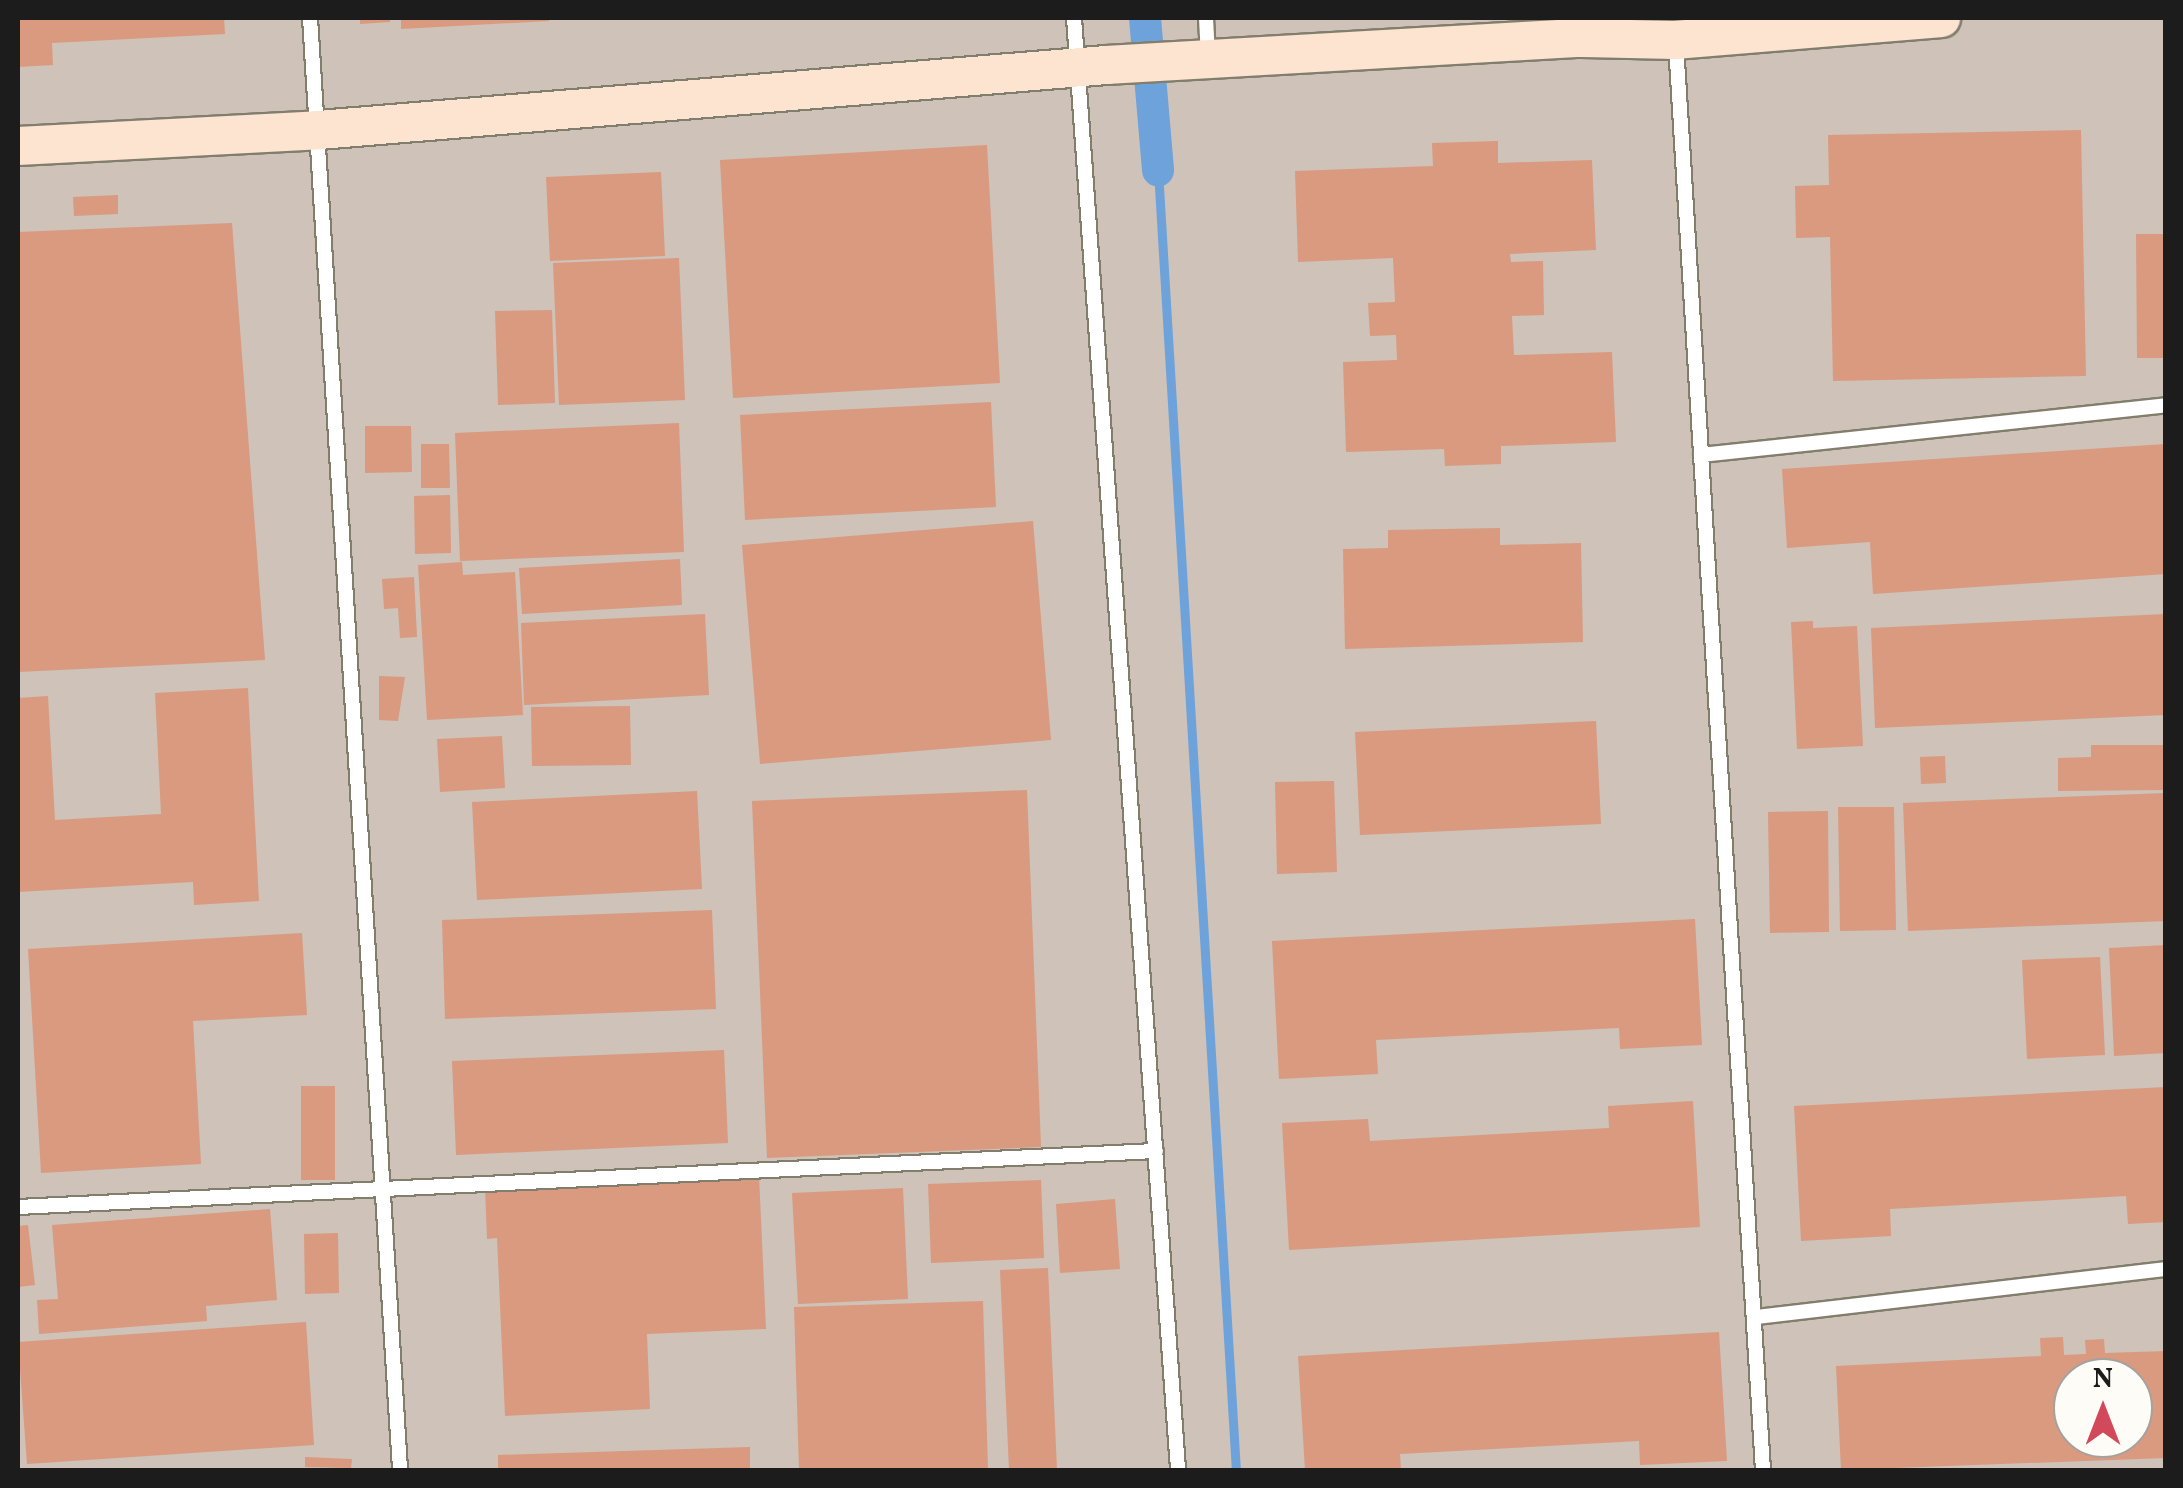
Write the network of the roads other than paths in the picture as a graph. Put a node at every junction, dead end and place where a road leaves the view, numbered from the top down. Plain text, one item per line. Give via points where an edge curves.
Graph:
1 (310, 18) edge
2 (1074, 18) edge
3 (1206, 18) edge
4 (1941, 18) edge
5 (1579, 28) edge
6 (1676, 40) junction
7 (1208, 58) junction
8 (1091, 66) junction
9 (318, 130) junction
10 (18, 146) edge
11 (2166, 404) edge
12 (1701, 455) junction
13 (1156, 1151) junction
14 (380, 1189) junction
15 (18, 1207) edge
16 (2166, 1269) edge
17 (1757, 1317) junction
18 (400, 1470) edge
19 (1178, 1470) edge
20 (1763, 1470) edge

1 - 9 lane
2 - 8 lane
3 - 7 lane
4 - 6 street
5 - 6 street
5 - 7 street
6 - 12 lane
7 - 8 street
8 - 9 street
8 - 13 lane
9 - 10 street
9 - 14 lane
11 - 12 lane
12 - 17 lane
13 - 14 lane
13 - 19 lane
14 - 15 lane
14 - 18 lane
16 - 17 lane
17 - 20 lane

